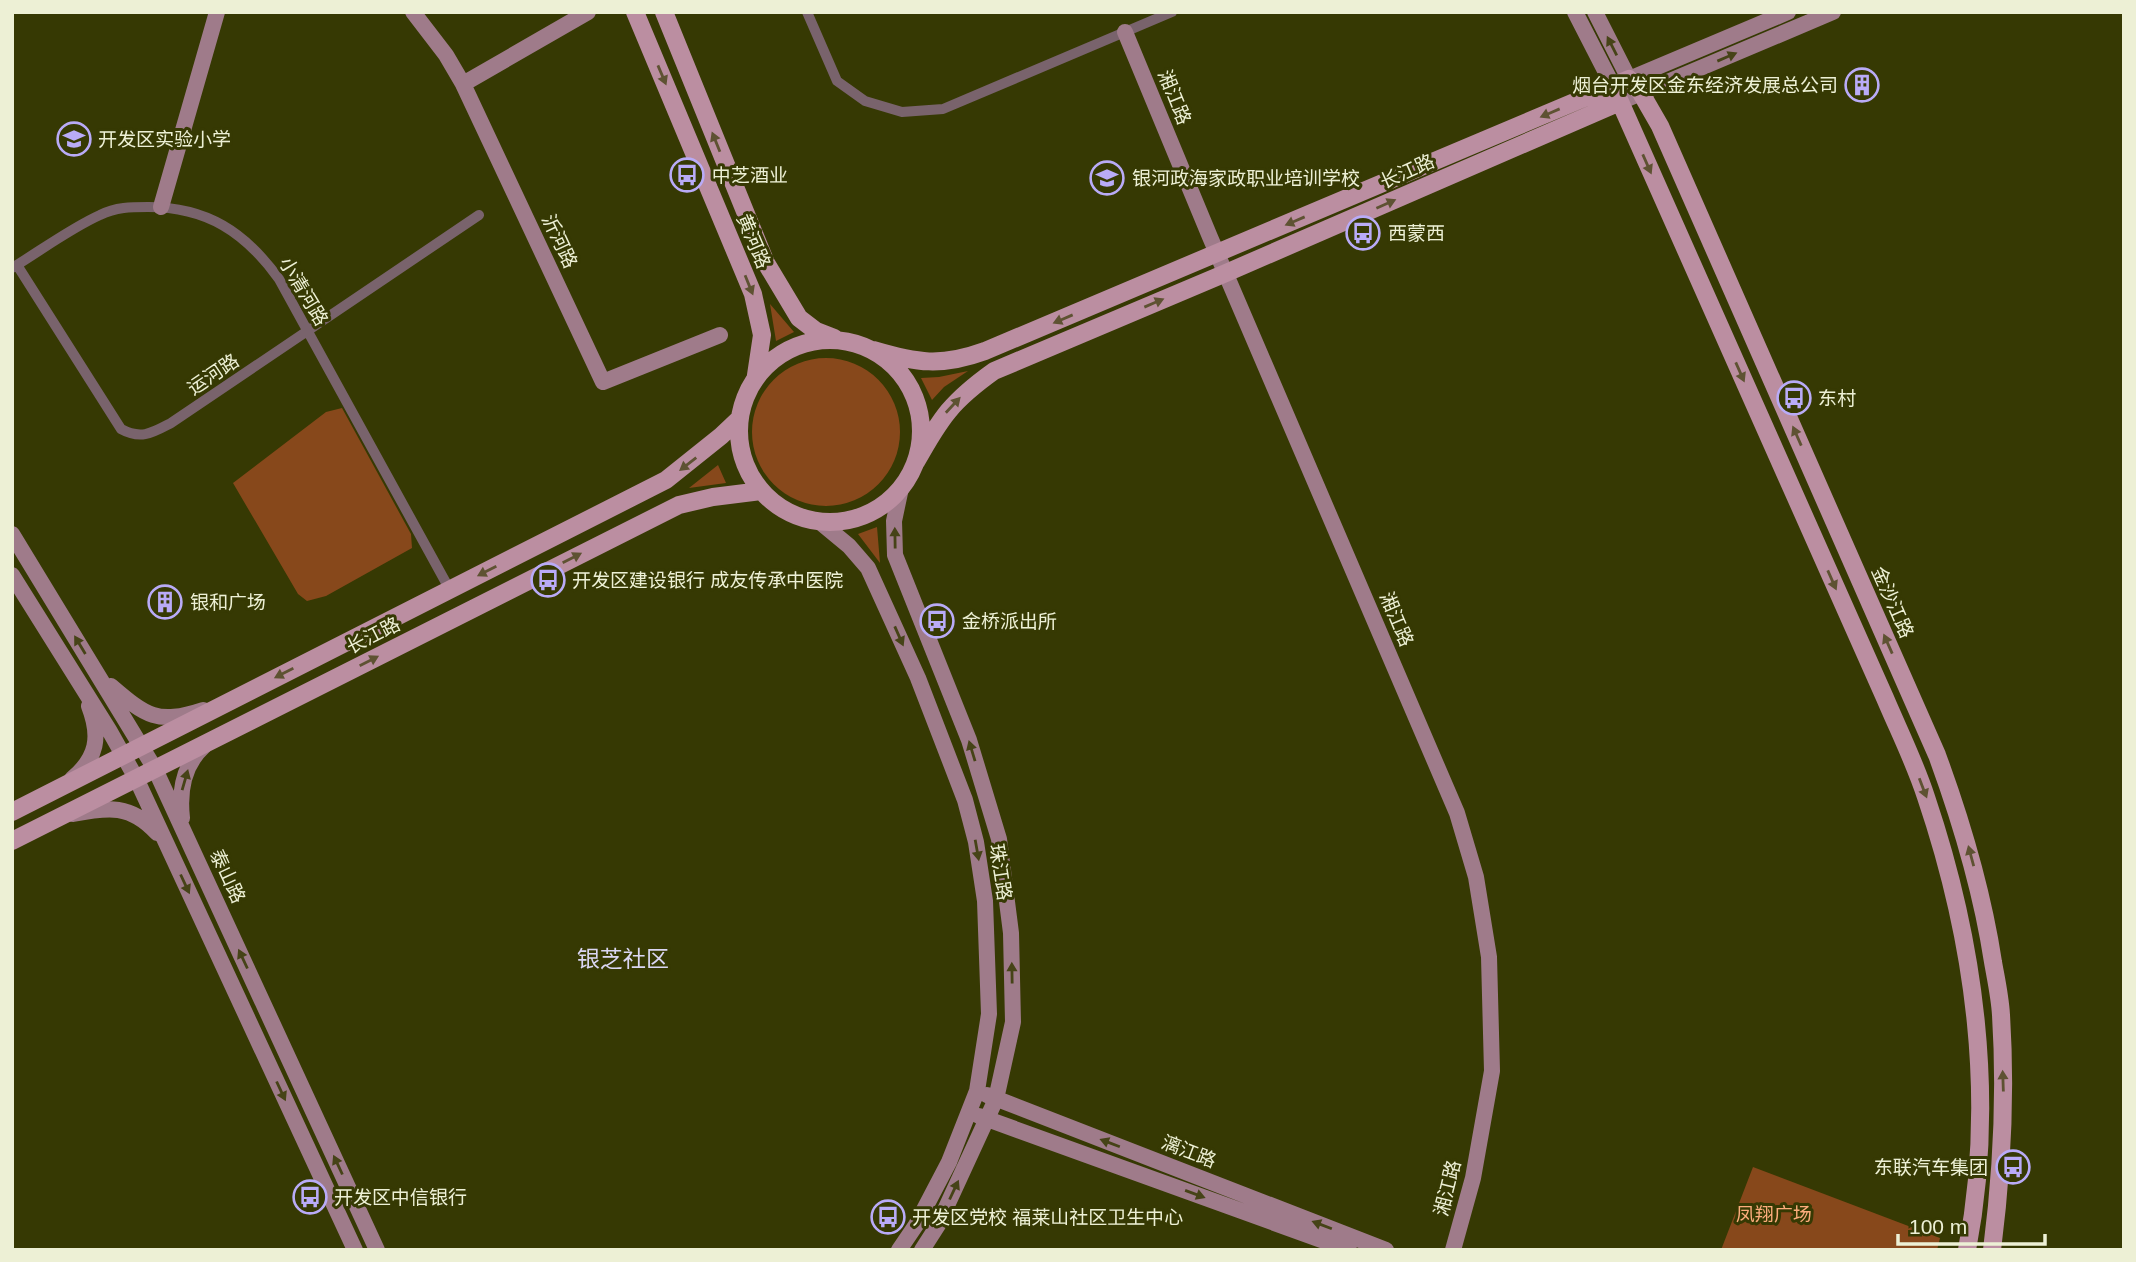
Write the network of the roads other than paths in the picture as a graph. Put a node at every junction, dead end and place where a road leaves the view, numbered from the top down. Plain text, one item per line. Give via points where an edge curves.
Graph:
1 (217, 12) edge
2 (413, 12) edge
3 (588, 12) edge
4 (635, 12) edge
5 (664, 12) edge
6 (807, 12) edge
7 (1172, 12) edge
8 (1575, 12) edge
9 (1595, 12) edge
10 (1788, 12) edge
11 (1833, 12) edge
12 (1125, 32) junction
13 (463, 84) junction
14 (1620, 89) junction
15 (1642, 93) junction
16 (161, 207) junction
17 (480, 215) dead end
18 (1217, 254) junction
19 (15, 267) edge
20 (1226, 273) junction
21 (307, 331) junction
22 (720, 335) dead end
23 (837, 340) junction
24 (873, 350) junction
25 (757, 375) junction
26 (739, 419) junction
27 (916, 462) junction
28 (901, 488) junction
29 (761, 491) junction
30 (820, 522) junction
31 (12, 534) edge
32 (12, 575) edge
33 (450, 590) junction
34 (97, 674) junction
35 (80, 684) junction
36 (226, 703) junction
37 (214, 739) junction
38 (141, 745) junction
39 (123, 754) junction
40 (155, 769) junction
41 (136, 778) junction
42 (67, 783) junction
43 (12, 812) edge
44 (60, 817) junction
45 (184, 831) junction
46 (12, 841) edge
47 (165, 841) junction
48 (976, 1091) junction
49 (996, 1098) junction
50 (970, 1113) junction
51 (987, 1119) junction
52 (355, 1250) edge
53 (377, 1250) edge
54 (899, 1250) edge
55 (922, 1250) edge
56 (1349, 1250) edge
57 (1386, 1250) edge
58 (1453, 1250) edge
59 (1967, 1250) edge
60 (1992, 1250) edge

1 - 16 main road
2 - 13 main road, 沂河路
3 - 13 main road
4 -> 25 main road, 黄河路 via 753,294 762,335
23 -> 5 main road, 黄河路 via 799,318 766,263
6 - 12 street via 837,81 865,101 902,112 943,109
7 - 12 street
8 - 14 main road, 金沙江路
14 -> 9 main road, 金沙江路
10 - 14 main road, 长江路
15 -> 11 main road
12 - 18 main road, 湘江路
13 - 22 main road, 沂河路 via 603,382
14 - 15 main road, 金沙江路
14 -> 18 main road, 长江路
20 -> 14 main road, 长江路
14 -> 59 main road, 金沙江路 via 1885,698 1925,794 1948,867 1974,996 1979,1078 1980,1144
60 -> 15 main road, 金沙江路 via 2002,1149 2001,1012 1972,858 1937,755
16 - 19 street, 小清河路 via 125,206 100,215
16 - 21 street, 小清河路 via 209,218 253,247 279,279
17 - 21 street, 运河路
18 - 20 main road, 湘江路
18 -> 24 main road, 长江路 via 962,359 941,363 904,360
19 - 21 street, 运河路 via 112,416 131,435 150,434 171,423
27 -> 20 main road, 长江路 via 944,413 994,371
20 - 58 main road, 湘江路 via 1457,813 1476,877 1489,957 1492,1071 1473,1178
21 - 33 street, 小清河路
23 - 24 main road
23 - 25 main road via 791,348
24 - 27 main road via 889,361 912,390 920,420
25 - 26 main road
26 - 29 main road via 740,451
26 -> 33 main road, 长江路 via 666,480
27 - 28 main road
28 - 30 main road via 870,513
49 -> 28 main road via 1013,1022 1011,933 999,839 969,740 895,555 894,521
29 - 30 main road via 786,511
37 -> 29 main road, 长江路 via 679,505
30 -> 48 main road, 珠江路 via 868,568 918,678 965,800 978,854 988,932 989,1014
34 -> 31 main road, 泰山路
32 - 35 main road
33 -> 36 main road, 长江路
34 - 36 main road via 150,715 176,717
34 - 38 main road, 泰山路
35 - 39 main road
35 - 42 main road via 92,713 95,746 88,763
36 - 38 main road, 长江路
37 - 40 main road, 长江路
45 -> 37 main road via 184,778 191,760
38 - 39 main road, 长江路
38 - 40 main road, 泰山路
39 - 41 main road
39 - 42 main road, 长江路
40 - 41 main road, 长江路
40 - 45 main road, 泰山路
41 - 44 main road, 长江路
41 - 47 main road
42 - 43 main road, 长江路
44 - 46 main road, 长江路
44 - 47 main road via 107,808 126,810 142,818
53 -> 45 main road, 泰山路
47 -> 52 main road
48 - 49 main road, 漓江路
48 - 50 main road, 珠江路
49 - 51 main road
57 -> 49 main road, 漓江路
50 - 51 main road, 漓江路
50 - 54 main road, 珠江路 via 949,1162
55 -> 51 main road
51 -> 56 main road, 漓江路

